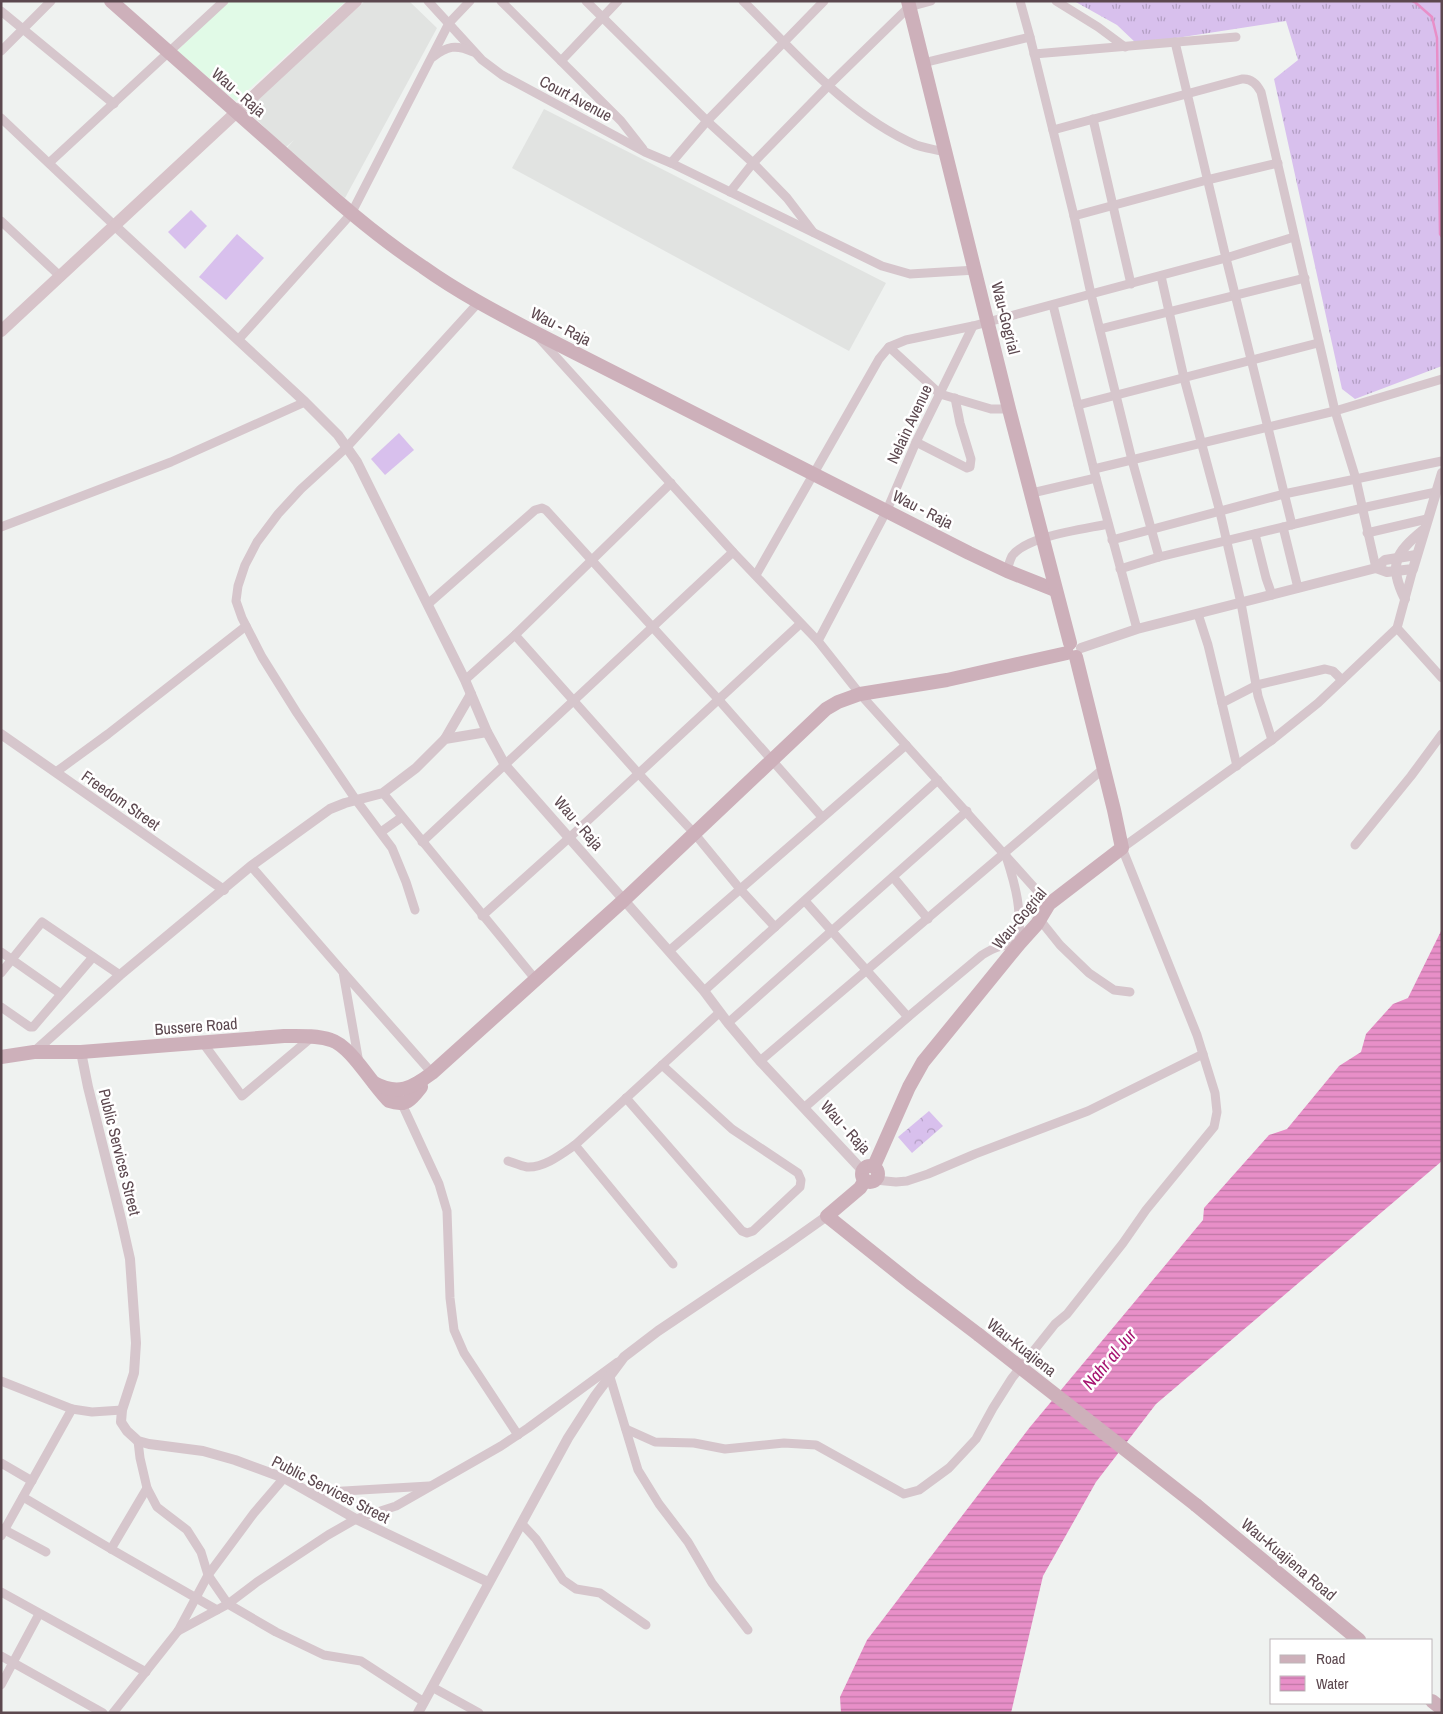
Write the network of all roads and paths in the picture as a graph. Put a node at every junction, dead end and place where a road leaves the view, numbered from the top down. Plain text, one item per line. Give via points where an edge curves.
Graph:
1 (51, 1) edge
2 (356, 1) edge
3 (428, 1) edge
4 (470, 1) edge
5 (501, 1) edge
6 (586, 1) edge
7 (618, 1) edge
8 (743, 1) edge
9 (824, 1) edge
10 (931, 1) edge
11 (1020, 1) edge
12 (1056, 1) edge
13 (112, 2) edge
14 (218, 3) edge
15 (908, 4) edge
16 (1, 10) edge
17 (602, 17) junction
18 (449, 23) junction
19 (23, 29) junction
20 (1030, 37) junction
21 (1236, 37) dead end
22 (784, 42) junction
23 (1174, 42) junction
24 (1125, 47) junction
25 (1, 51) edge
26 (168, 54) junction
27 (1034, 54) junction
28 (431, 59) junction
29 (482, 60) junction
30 (561, 61) junction
31 (923, 63) junction
32 (828, 86) junction
33 (1186, 95) junction
34 (114, 104) junction
35 (236, 113) junction
36 (1, 118) edge
37 (1093, 119) junction
38 (706, 121) junction
39 (1053, 130) junction
40 (645, 152) junction
41 (946, 152) junction
42 (49, 163) junction
43 (671, 163) junction
44 (753, 163) junction
45 (1278, 163) junction
46 (1207, 180) junction
47 (730, 192) junction
48 (1113, 205) junction
49 (350, 214) junction
50 (1074, 216) junction
51 (1, 221) edge
52 (114, 225) junction
53 (814, 234) junction
54 (1294, 237) junction
55 (1226, 258) junction
56 (976, 270) junction
57 (1161, 276) junction
58 (61, 277) junction
59 (1305, 278) junction
60 (1131, 284) junction
61 (1091, 294) junction
62 (1234, 295) junction
63 (478, 303) junction
64 (1053, 305) junction
65 (1169, 310) junction
66 (988, 321) junction
67 (973, 326) junction
68 (1100, 329) junction
69 (1, 331) edge
70 (534, 332) junction
71 (238, 340) junction
72 (1318, 342) junction
73 (889, 347) junction
74 (1252, 360) junction
75 (1184, 378) junction
76 (1442, 379) edge
77 (940, 394) junction
78 (1117, 394) junction
79 (954, 398) junction
80 (305, 402) junction
81 (1078, 405) junction
82 (1009, 409) junction
83 (1335, 411) junction
84 (1269, 426) junction
85 (916, 442) junction
86 (1201, 443) junction
87 (347, 447) junction
88 (1132, 460) junction
89 (1442, 461) edge
90 (813, 472) junction
91 (1442, 473) edge
92 (1095, 474) junction
93 (1356, 479) junction
94 (670, 483) junction
95 (1436, 492) junction
96 (1032, 493) junction
97 (1284, 494) junction
98 (1362, 508) junction
99 (887, 510) junction
100 (1220, 512) junction
101 (1108, 524) junction
102 (1426, 524) junction
103 (1288, 526) junction
104 (1, 527) edge
105 (1151, 530) junction
106 (1367, 533) junction
107 (1255, 534) junction
108 (1042, 538) junction
109 (1112, 540) junction
110 (1226, 541) junction
111 (733, 552) junction
112 (1416, 555) junction
113 (1159, 557) junction
114 (1397, 558) junction
115 (591, 561) junction
116 (1376, 568) junction
117 (1120, 569) junction
118 (1413, 569) junction
119 (1007, 571) junction
120 (1395, 572) junction
121 (756, 575) junction
122 (1298, 588) junction
123 (1055, 590) junction
124 (1272, 595) junction
125 (1405, 599) junction
126 (1242, 603) junction
127 (428, 604) junction
128 (1198, 614) junction
129 (800, 624) junction
130 (246, 626) junction
131 (652, 627) junction
132 (1398, 628) junction
133 (1137, 629) junction
134 (515, 634) junction
135 (818, 641) junction
136 (1073, 650) junction
137 (1442, 678) edge
138 (465, 680) junction
139 (1342, 680) junction
140 (1257, 685) junction
141 (471, 694) junction
142 (860, 694) junction
143 (718, 700) junction
144 (574, 701) junction
145 (1222, 702) junction
146 (487, 732) junction
147 (1, 734) edge
148 (1442, 734) edge
149 (445, 739) junction
150 (1272, 740) junction
151 (906, 745) junction
152 (772, 761) junction
153 (505, 765) junction
154 (1237, 766) junction
155 (1103, 769) junction
156 (56, 772) junction
157 (638, 772) junction
158 (938, 780) junction
159 (383, 793) junction
160 (356, 800) junction
161 (967, 811) junction
162 (402, 817) junction
163 (822, 817) junction
164 (381, 832) junction
165 (694, 833) junction
166 (569, 838) junction
167 (422, 842) junction
168 (1355, 845) dead end
169 (1122, 848) junction
170 (1004, 852) junction
171 (251, 866) junction
172 (893, 878) junction
173 (740, 889) junction
174 (224, 890) junction
175 (624, 900) junction
176 (805, 901) junction
177 (1050, 904) junction
178 (415, 910) dead end
179 (482, 916) junction
180 (928, 919) junction
181 (1040, 920) junction
182 (775, 927) junction
183 (832, 931) junction
184 (1019, 944) junction
185 (669, 951) junction
186 (1, 952) edge
187 (93, 957) junction
188 (11, 959) junction
189 (867, 970) junction
190 (343, 972) junction
191 (1, 973) edge
192 (120, 975) junction
193 (536, 980) junction
194 (704, 991) junction
195 (1130, 992) dead end
196 (61, 994) junction
197 (1, 1007) edge
198 (720, 1012) junction
199 (908, 1017) junction
200 (728, 1022) junction
201 (312, 1037) junction
202 (203, 1043) junction
203 (34, 1052) junction
204 (80, 1052) junction
205 (1203, 1054) junction
206 (1, 1057) edge
207 (760, 1061) junction
208 (662, 1065) junction
209 (360, 1067) junction
210 (432, 1073) junction
211 (374, 1083) junction
212 (416, 1084) junction
213 (626, 1098) junction
214 (402, 1104) junction
215 (805, 1107) junction
216 (574, 1145) junction
217 (508, 1161) dead end
218 (869, 1174) junction
219 (827, 1216) junction
220 (673, 1264) dead end
221 (624, 1357) junction
222 (610, 1377) junction
223 (1, 1381) edge
224 (72, 1409) junction
225 (122, 1410) junction
226 (626, 1429) junction
227 (518, 1435) junction
228 (138, 1441) junction
229 (1, 1464) edge
230 (284, 1478) junction
231 (32, 1481) junction
232 (432, 1486) junction
233 (147, 1488) junction
234 (310, 1493) junction
235 (24, 1497) junction
236 (1196, 1504) joint
237 (356, 1519) junction
238 (522, 1524) junction
239 (2, 1531) edge
240 (111, 1549) junction
241 (46, 1552) dead end
242 (208, 1575) junction
243 (488, 1582) junction
244 (1, 1592) edge
245 (196, 1598) junction
246 (228, 1604) junction
247 (217, 1610) junction
248 (39, 1614) junction
249 (646, 1625) dead end
250 (748, 1630) dead end
251 (178, 1631) junction
252 (1358, 1639) edge
253 (1, 1656) edge
254 (15, 1662) junction
255 (146, 1672) junction
256 (1, 1685) edge
257 (432, 1687) junction
258 (424, 1702) junction
259 (103, 1713) edge
260 (113, 1713) edge
261 (418, 1713) edge
262 (479, 1713) edge

1 - 19 street
2 - 35 main road
3 - 18 street, Court Avenue
4 - 18 street
5 - 30 street
6 - 17 street
7 - 17 street
8 - 22 street
9 - 22 street
10 - 15 street
11 - 20 street
12 - 24 street
13 - 26 main road, Wau - Raja
14 - 26 street
15 - 31 main road, Wau-Gogrial
15 - 32 street
16 - 19 street
17 - 30 street
17 - 38 street
18 - 28 street
18 - 29 street, Court Avenue
19 - 25 street
19 - 34 street
20 - 27 street
20 - 31 street
21 - 23 street
22 - 32 street
22 - 38 street
23 - 24 street
23 - 33 street
24 - 27 street
26 - 34 street
26 - 35 main road, Wau - Raja
27 - 39 street
28 - 29 street via 450,46 472,51
28 - 49 street
29 - 40 street, Court Avenue via 502,75
30 - 40 street via 621,121
31 - 41 main road, Wau-Gogrial
32 - 41 street via 887,130 918,145
32 - 44 street
33 - 37 street
33 - 45 street via 1242,79 1255,83 1261,92
33 - 46 street
34 - 42 street
35 - 49 main road, Wau - Raja
35 - 52 main road
36 - 42 street
37 - 39 street
37 - 48 street
38 - 43 street
38 - 44 street
39 - 50 street
40 - 43 street, Court Avenue
41 - 56 main road, Wau-Gogrial
42 - 52 street
43 - 47 street, Court Avenue
44 - 47 street
44 - 53 street via 787,198
45 - 46 street
45 - 54 street
46 - 48 street
46 - 55 street
47 - 53 street, Court Avenue
48 - 50 street
48 - 60 street
49 - 63 main road, Wau - Raja
49 - 71 street
50 - 61 street
51 - 58 street
52 - 58 main road
52 - 71 street, Wau - Raja
53 - 56 street, Court Avenue via 882,266 910,274
54 - 55 street
54 - 59 street
55 - 57 street
55 - 62 street
56 - 66 main road, Wau-Gogrial
57 - 60 street
57 - 65 street
58 - 69 main road
59 - 62 street
59 - 72 street
60 - 61 street
61 - 64 street
61 - 68 street
62 - 65 street
62 - 74 street
63 - 70 main road, Wau - Raja
63 - 87 street
64 - 66 street
64 - 81 street
65 - 68 street
65 - 75 street
66 - 67 street
66 - 82 main road, Wau-Gogrial
67 - 73 street via 906,340
67 - 77 street, Nelain Avenue
68 - 78 street
70 - 90 main road, Wau - Raja
70 - 94 street
71 - 80 street, Wau - Raja
72 - 74 street
72 - 83 street
73 - 77 street
73 - 90 street
74 - 75 street
74 - 84 street
75 - 78 street
75 - 86 street
76 - 83 street
77 - 79 street
77 - 85 street, Nelain Avenue
78 - 81 street
78 - 88 street
79 - 82 street via 991,409
79 - 85 street via 971,459 970,467
80 - 87 street, Wau - Raja
80 - 104 street via 171,462
81 - 92 street
82 - 96 main road, Wau-Gogrial
83 - 84 street
83 - 93 street
84 - 86 street
84 - 97 street
85 - 99 street, Nelain Avenue
86 - 88 street
86 - 100 street
87 - 127 street, Wau - Raja
87 - 130 street via 301,489 257,542 245,565 236,601
88 - 92 street
88 - 105 street
89 - 93 street
90 - 99 main road, Wau - Raja
90 - 121 street
91 - 95 street
92 - 96 street
92 - 101 street
93 - 97 street
93 - 98 street
94 - 111 street
94 - 115 street
95 - 98 street
95 - 102 street
96 - 108 main road, Wau-Gogrial
97 - 100 street
97 - 103 street
98 - 103 street
98 - 106 street
99 - 119 main road, Wau - Raja
99 - 135 street, Nelain Avenue
100 - 105 street
100 - 110 street
101 - 108 street
101 - 109 street
102 - 106 street
102 - 112 street
102 - 114 street
103 - 107 street
103 - 122 street
105 - 109 street
105 - 113 street
106 - 116 street
107 - 110 street
107 - 124 street
108 - 119 street via 1012,556
108 - 123 main road, Wau-Gogrial
109 - 117 street
110 - 113 street
110 - 126 street
111 - 121 street
111 - 131 street
112 - 114 street
112 - 118 street
113 - 117 street
114 - 116 street via 1385,560
114 - 120 street
115 - 127 street via 546,510 539,508
115 - 131 street
115 - 134 street
116 - 120 street
116 - 122 street
117 - 133 street
118 - 120 street
118 - 125 street
119 - 123 main road, Wau - Raja
120 - 125 street
121 - 129 street
122 - 124 street
123 - 136 main road, Wau-Gogrial
124 - 126 street
125 - 132 street
126 - 128 street
126 - 140 street
127 - 138 street, Wau - Raja
128 - 133 street
128 - 145 street
129 - 135 street
129 - 143 street
130 - 156 street
130 - 160 street via 297,713
131 - 143 street
131 - 144 street
132 - 137 street
132 - 139 street
133 - 136 street
134 - 138 street
134 - 144 street
135 - 142 street
136 - 142 main road via 947,680
136 - 155 main road, Wau-Gogrial
138 - 141 street, Wau - Raja
139 - 140 street via 1333,671 1325,669
139 - 150 street
140 - 145 street
140 - 150 street
141 - 146 street, Wau - Raja
141 - 149 street
142 - 151 street
142 - 152 main road via 826,710
143 - 152 street
143 - 157 street
144 - 153 street
144 - 157 street
145 - 154 street
146 - 149 street
146 - 153 street, Wau - Raja
147 - 156 street, Freedom Street
148 - 168 street
149 - 159 street via 416,768
150 - 154 street
151 - 158 street
151 - 163 street
152 - 163 street
152 - 165 main road
153 - 166 street, Wau - Raja
153 - 167 street
154 - 169 street
155 - 169 main road, Wau-Gogrial
155 - 170 street
156 - 174 street, Freedom Street
157 - 165 street
157 - 166 street
158 - 161 street
158 - 176 street
159 - 160 street
159 - 162 street
160 - 164 street
160 - 171 street via 330,809
161 - 170 street
161 - 172 street
162 - 164 street
162 - 167 street
163 - 173 street
164 - 178 street via 399,862
165 - 173 street
165 - 175 main road
166 - 175 street, Wau - Raja
166 - 179 street
167 - 179 street
169 - 177 main road, Wau-Gogrial
169 - 205 street
170 - 177 street
170 - 180 street
170 - 184 street via 1018,896
171 - 174 street
171 - 190 street
172 - 180 street
172 - 183 street
173 - 182 street
173 - 185 street
174 - 192 street
175 - 185 street, Wau - Raja
175 - 193 main road
176 - 182 street
176 - 183 street
177 - 181 main road, Wau-Gogrial
179 - 193 street
180 - 189 street
181 - 184 main road, Wau-Gogrial
181 - 195 street via 1089,973 1114,990
182 - 194 street
183 - 189 street
183 - 200 street
184 - 199 street via 994,947
184 - 218 main road, Wau-Gogrial via 923,1062 908,1087
185 - 194 street, Wau - Raja
186 - 188 street
187 - 188 street via 42,922
187 - 192 street
187 - 196 street
188 - 191 street
188 - 196 street
189 - 199 street
189 - 207 street
190 - 209 street
190 - 210 street
192 - 203 street
193 - 210 main road
194 - 198 street, Wau - Raja
196 - 197 street via 30,1027
198 - 200 street, Wau - Raja
198 - 208 street
199 - 215 street
200 - 207 street, Wau - Raja
201 - 202 main road, Bussere Road via 284,1036
201 - 202 street via 242,1096
201 - 209 main road, Bussere Road via 337,1042
202 - 204 main road, Bussere Road
203 - 204 main road, Bussere Road
203 - 206 main road, Bussere Road
204 - 225 street, Public Services Street via 130,1259 136,1343 134,1373
205 - 218 street via 1088,1111 928,1174 896,1182
205 - 226 street via 1215,1092 1217,1112 1214,1127 1012,1378 976,1439 949,1468 919,1490 904,1494 816,1445 784,1443 725,1449 694,1443 654,1442
207 - 215 street, Wau - Raja
208 - 213 street
208 - 213 street via 732,1128 798,1173 800,1187 753,1231 742,1231
209 - 211 main road, Bussere Road
210 - 212 main road
211 - 212 main road via 391,1090
211 - 214 main road, Bussere Road via 389,1101
212 - 214 main road via 421,1087 417,1093
213 - 216 street
214 - 227 street via 439,1184 447,1211 454,1330 464,1353
215 - 218 street, Wau - Raja
216 - 217 street via 539,1165 528,1167
216 - 220 street
218 - 219 main road, Wau-Gogrial via 860,1188
219 - 221 street
219 - 236 main road, Wau-Kuajiena, bridge
221 - 222 street
221 - 227 street
222 - 226 street
222 - 238 street via 568,1438
223 - 224 street
224 - 225 street via 92,1412
224 - 231 street
225 - 228 street via 122,1422
226 - 250 street via 638,1470 712,1583
227 - 232 street
228 - 230 street, Public Services Street via 235,1460
228 - 233 street
229 - 231 street
230 - 234 street, Public Services Street
230 - 242 street
231 - 235 street
232 - 234 street
232 - 237 street via 396,1506
233 - 240 street
233 - 242 street via 157,1507 188,1530 201,1552
234 - 237 street, Public Services Street
235 - 239 street
235 - 240 street
236 - 252 main road, Wau-Kuajiena Road
237 - 243 street, Public Services Street
237 - 246 street via 256,1582
238 - 243 street
238 - 249 street via 564,1580 576,1589 600,1594
239 - 241 street
240 - 245 street
242 - 245 street
242 - 246 street
243 - 257 street
244 - 248 street
245 - 247 street
245 - 251 street
246 - 247 street
246 - 258 street via 324,1655 361,1661
247 - 251 street
248 - 254 street
248 - 255 street
251 - 255 street
253 - 254 street
254 - 256 street
254 - 259 street
255 - 260 street
257 - 258 street
257 - 262 street
258 - 261 street

